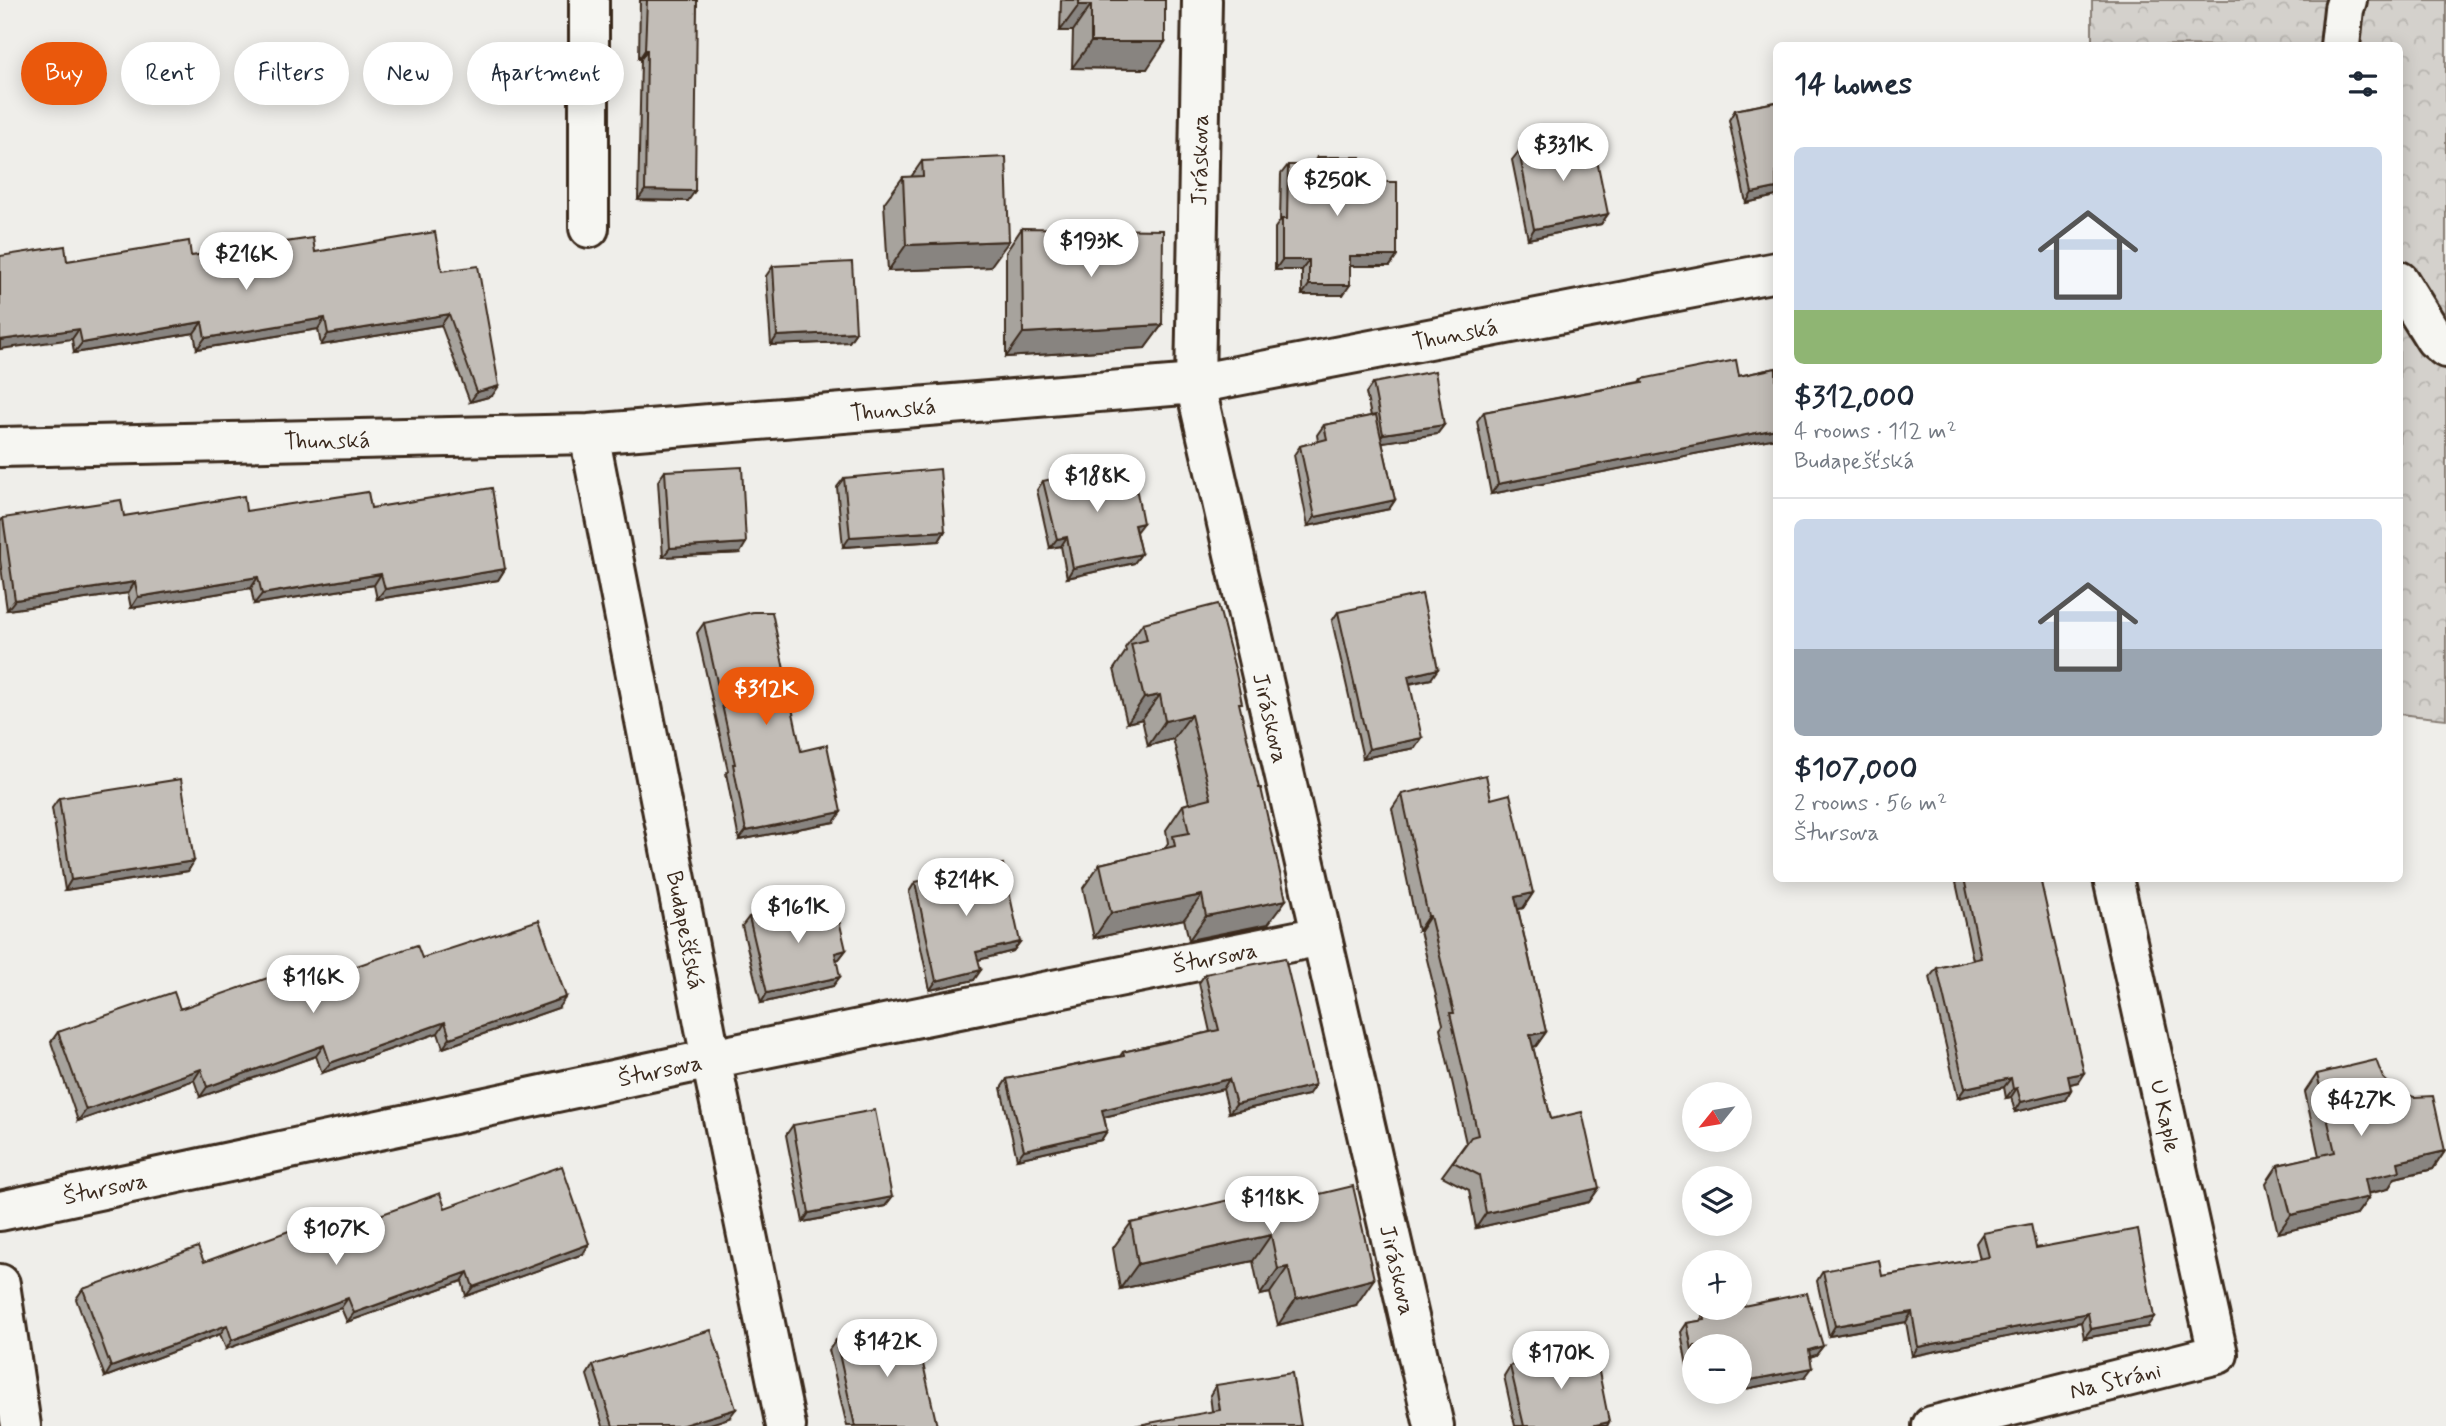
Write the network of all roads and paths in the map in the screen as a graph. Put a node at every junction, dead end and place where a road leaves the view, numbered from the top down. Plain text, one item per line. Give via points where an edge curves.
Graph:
1 (589, 0) edge
2 (1202, 0) edge
3 (2347, 0) edge
4 (2340, 42) edge
5 (589, 228) dead end
6 (1773, 273) edge
7 (2403, 287) edge
8 (2446, 348) edge
9 (1195, 384) junction
10 (589, 434) junction
11 (0, 447) edge
12 (2114, 882) edge
13 (1321, 936) junction
14 (711, 1059) junction
15 (0, 1211) edge
16 (0, 1284) edge
17 (2218, 1354) joint
18 (21, 1426) edge
19 (786, 1426) edge
20 (1434, 1426) edge
21 (1932, 1426) edge

1 - 5 street
2 - 9 street, Jiráskova
3 - 4 street
6 - 9 street, Thunská
7 - 8 street via 2435,339
9 - 10 street, Thunská
9 - 13 street, Jiráskova
10 - 11 street, Thunská
10 - 14 street, Budapešťská
12 - 17 street, U Kaple
13 - 14 street, Štursova
13 - 20 street, Jiráskova
14 - 15 street, Štursova
14 - 19 street, Budapešťská
16 - 18 street
17 - 21 street, Na Stráni

